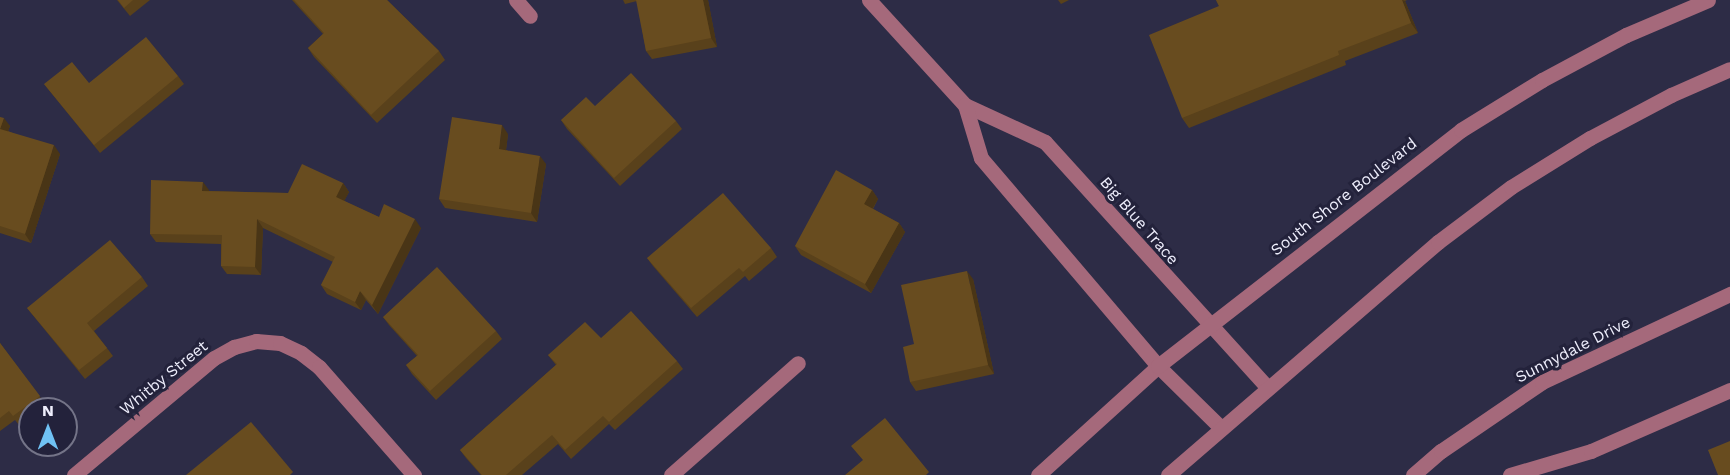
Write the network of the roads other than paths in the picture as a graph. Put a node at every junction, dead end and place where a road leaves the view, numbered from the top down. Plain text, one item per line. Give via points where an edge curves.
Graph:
1 (516, 0) edge
2 (869, 0) edge
3 (1708, 0) edge
4 (530, 16) dead end
5 (1730, 69) edge
6 (965, 105) junction
7 (1730, 294) edge
8 (1208, 326) junction
9 (798, 363) dead end
10 (1158, 366) junction
11 (1268, 388) junction
12 (1730, 390) edge
13 (1221, 428) junction
14 (74, 475) edge
15 (414, 475) edge
16 (671, 475) edge
17 (1038, 475) edge
18 (1168, 475) edge
19 (1413, 475) edge
20 (1510, 475) edge

1 - 4 street
2 - 6 street, Big Blue Trace
3 - 8 street, South Shore Boulevard via 1615,41 1461,130
5 - 11 street via 1590,138 1511,187 1438,242
6 - 8 street, Big Blue Trace via 1045,142
6 - 10 street, Big Blue Trace via 981,158
7 - 19 street, Sunnydale Drive via 1542,382 1441,451
8 - 10 street, South Shore Boulevard
8 - 11 street, Big Blue Trace
9 - 16 street
10 - 13 street, Big Blue Trace
10 - 17 street, South Shore Boulevard
11 - 13 street
12 - 20 street via 1591,451
13 - 18 street
14 - 15 street, Whitby Street via 214,358 234,346 256,341 280,344 319,367

